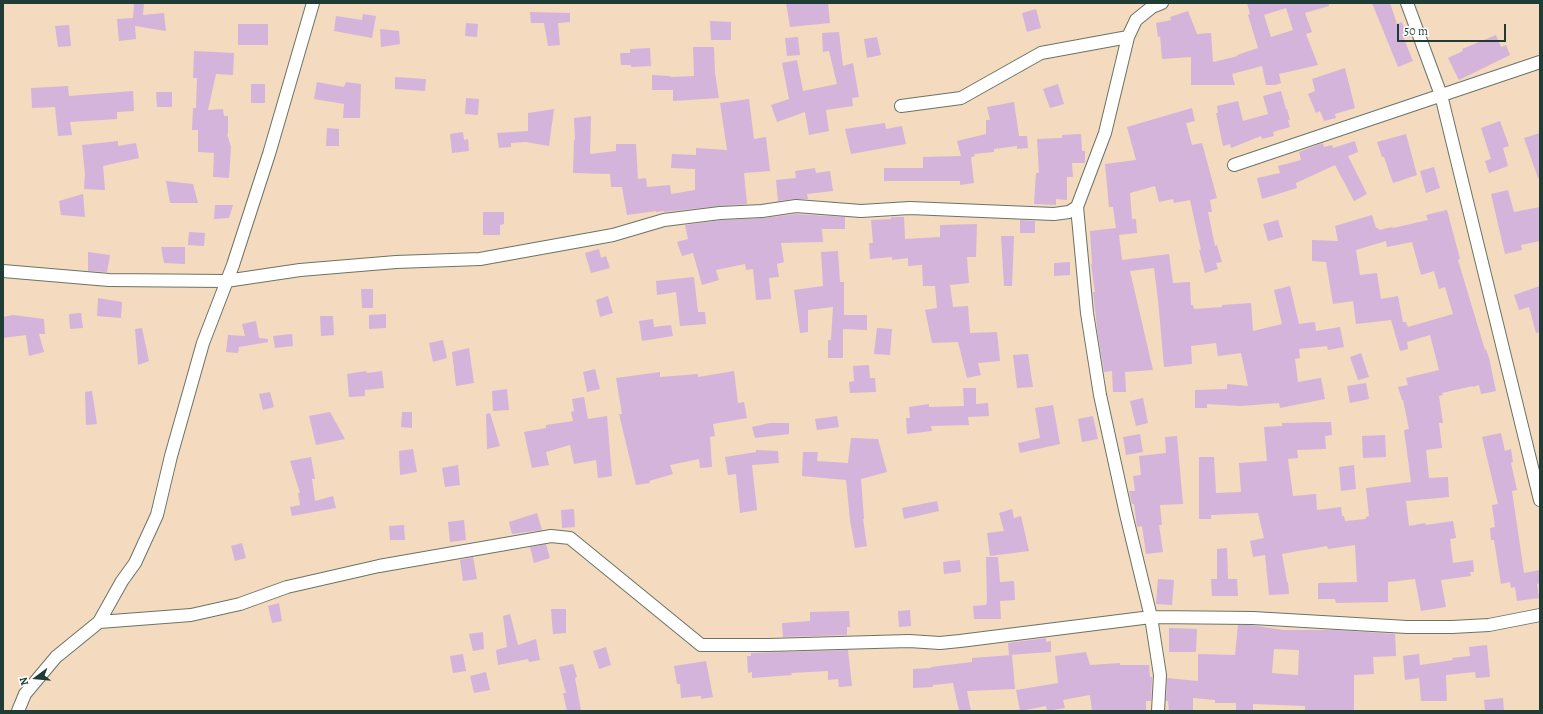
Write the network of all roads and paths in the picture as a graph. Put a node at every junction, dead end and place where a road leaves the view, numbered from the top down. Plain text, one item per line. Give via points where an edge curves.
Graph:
1 (313, 3) edge
2 (1162, 3) edge
3 (1407, 3) edge
4 (1128, 37) junction
5 (1540, 62) edge
6 (1441, 95) junction
7 (901, 106) dead end
8 (1234, 165) dead end
9 (1077, 207) junction
10 (3, 270) edge
11 (226, 281) junction
12 (1540, 500) edge
13 (1540, 615) edge
14 (1151, 616) junction
15 (99, 622) junction
16 (18, 711) edge
17 (1158, 711) edge

1 - 11 street via 270,154
2 - 4 street via 1152,7 1136,20
3 - 6 street
4 - 7 street via 1041,53 961,98
4 - 9 street via 1105,133
5 - 6 street
6 - 8 street
6 - 12 street
9 - 11 street via 1069,212 1054,214 910,208 862,211 796,206 664,220 613,235 480,259 396,262 300,270
9 - 14 street via 1087,313 1100,396
10 - 11 street via 109,280
11 - 15 street via 201,350 171,456 158,515 136,563 122,581
13 - 14 street via 1489,625 1452,627
14 - 15 street via 960,642 702,645 570,538 551,536 379,566 287,587 240,604 191,615
14 - 17 street via 1160,675
15 - 16 street via 56,657 25,694

